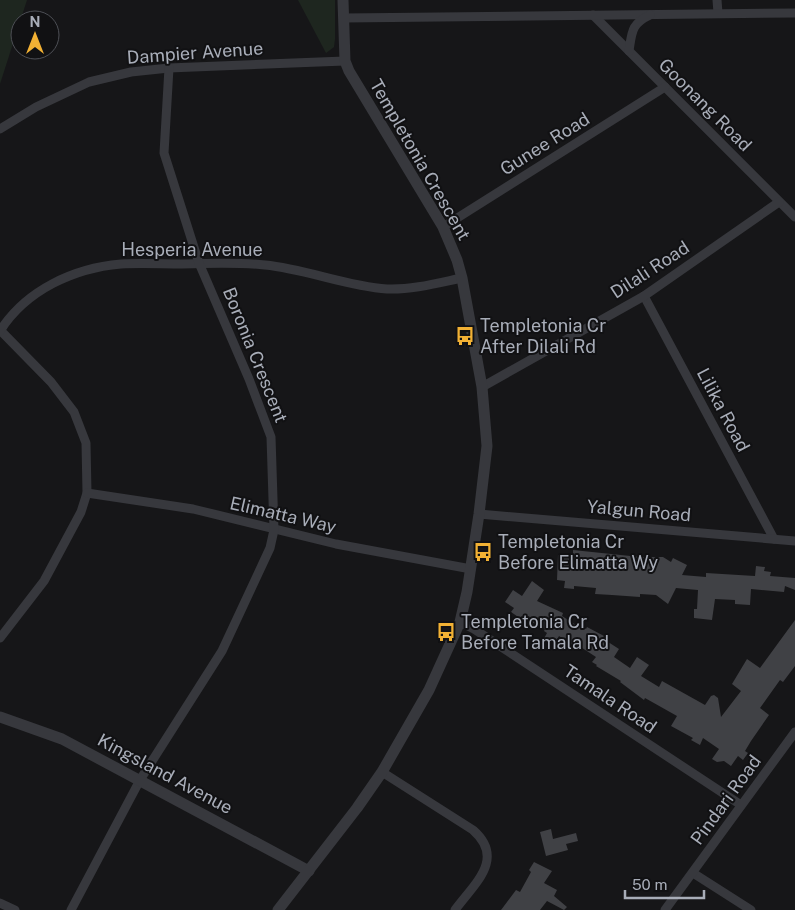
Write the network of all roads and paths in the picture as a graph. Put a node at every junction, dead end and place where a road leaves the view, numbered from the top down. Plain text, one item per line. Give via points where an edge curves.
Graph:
1 (343, 0) edge
2 (717, 0) edge
3 (718, 13) junction
4 (795, 13) edge
5 (653, 14) junction
6 (593, 15) junction
7 (344, 18) junction
8 (629, 51) junction
9 (345, 61) junction
10 (169, 68) junction
11 (665, 88) junction
12 (0, 129) edge
13 (779, 202) junction
14 (795, 217) edge
15 (443, 227) junction
16 (199, 263) junction
17 (462, 278) junction
18 (644, 296) junction
19 (0, 330) edge
20 (482, 387) junction
21 (87, 492) junction
22 (479, 514) junction
23 (274, 530) junction
24 (774, 539) junction
25 (795, 541) edge
26 (471, 569) junction
27 (460, 622) junction
28 (0, 638) edge
29 (0, 717) edge
30 (795, 732) edge
31 (382, 772) junction
32 (140, 780) junction
33 (741, 805) junction
34 (309, 871) junction
35 (693, 873) junction
36 (0, 902) edge
37 (15, 910) edge
38 (71, 910) edge
39 (278, 910) edge
40 (455, 910) edge
41 (665, 910) edge
42 (751, 910) edge

1 - 7 street, Templetonia Crescent
2 - 3 street
3 - 4 street
3 - 5 street
5 - 6 street
5 - 8 street via 639,21 632,32
6 - 7 street
6 - 8 street, Goonang Road
7 - 9 street, Templetonia Crescent
8 - 11 street, Goonang Road
9 - 10 street, Dampier Avenue
9 - 15 street, Templetonia Crescent
10 - 12 street, Dampier Avenue via 131,72 89,82 36,107
10 - 16 street, Boronia Crescent via 164,153
11 - 13 street, Goonang Road
11 - 15 street, Gunee Road
13 - 14 street, Goonang Road
13 - 18 street, Dilali Road
15 - 17 street, Templetonia Crescent
16 - 17 street, Hesperia Avenue via 266,265 386,289
16 - 19 street, Hesperia Avenue via 121,264 69,276 29,298
16 - 23 street, Boronia Crescent via 271,437
17 - 20 street, Templetonia Crescent
18 - 20 street, Dilali Road
18 - 24 street, Lilika Road
19 - 21 street via 51,382 74,412 86,443
20 - 22 street, Templetonia Crescent via 487,446
21 - 23 street, Elimatta Way via 193,510
21 - 28 street via 81,512 44,581
22 - 24 street, Yalgun Road
22 - 26 street, Templetonia Crescent
23 - 26 street, Elimatta Way
23 - 32 street, Boronia Crescent via 270,548 222,651
24 - 25 street, Yalgun Road
26 - 27 street, Templetonia Crescent
27 - 31 street, Templetonia Crescent via 430,690
27 - 33 street, Tamala Road
29 - 32 street, Kingsland Avenue via 62,739
30 - 33 street, Pindari Road
31 - 34 street, Templetonia Crescent
31 - 40 street via 473,830 487,847 486,868
32 - 34 street, Kingsland Avenue
32 - 38 street, Boronia Crescent
33 - 35 street, Pindari Road
34 - 39 street, Templetonia Crescent
35 - 41 street, Pindari Road
35 - 42 street
36 - 37 street

